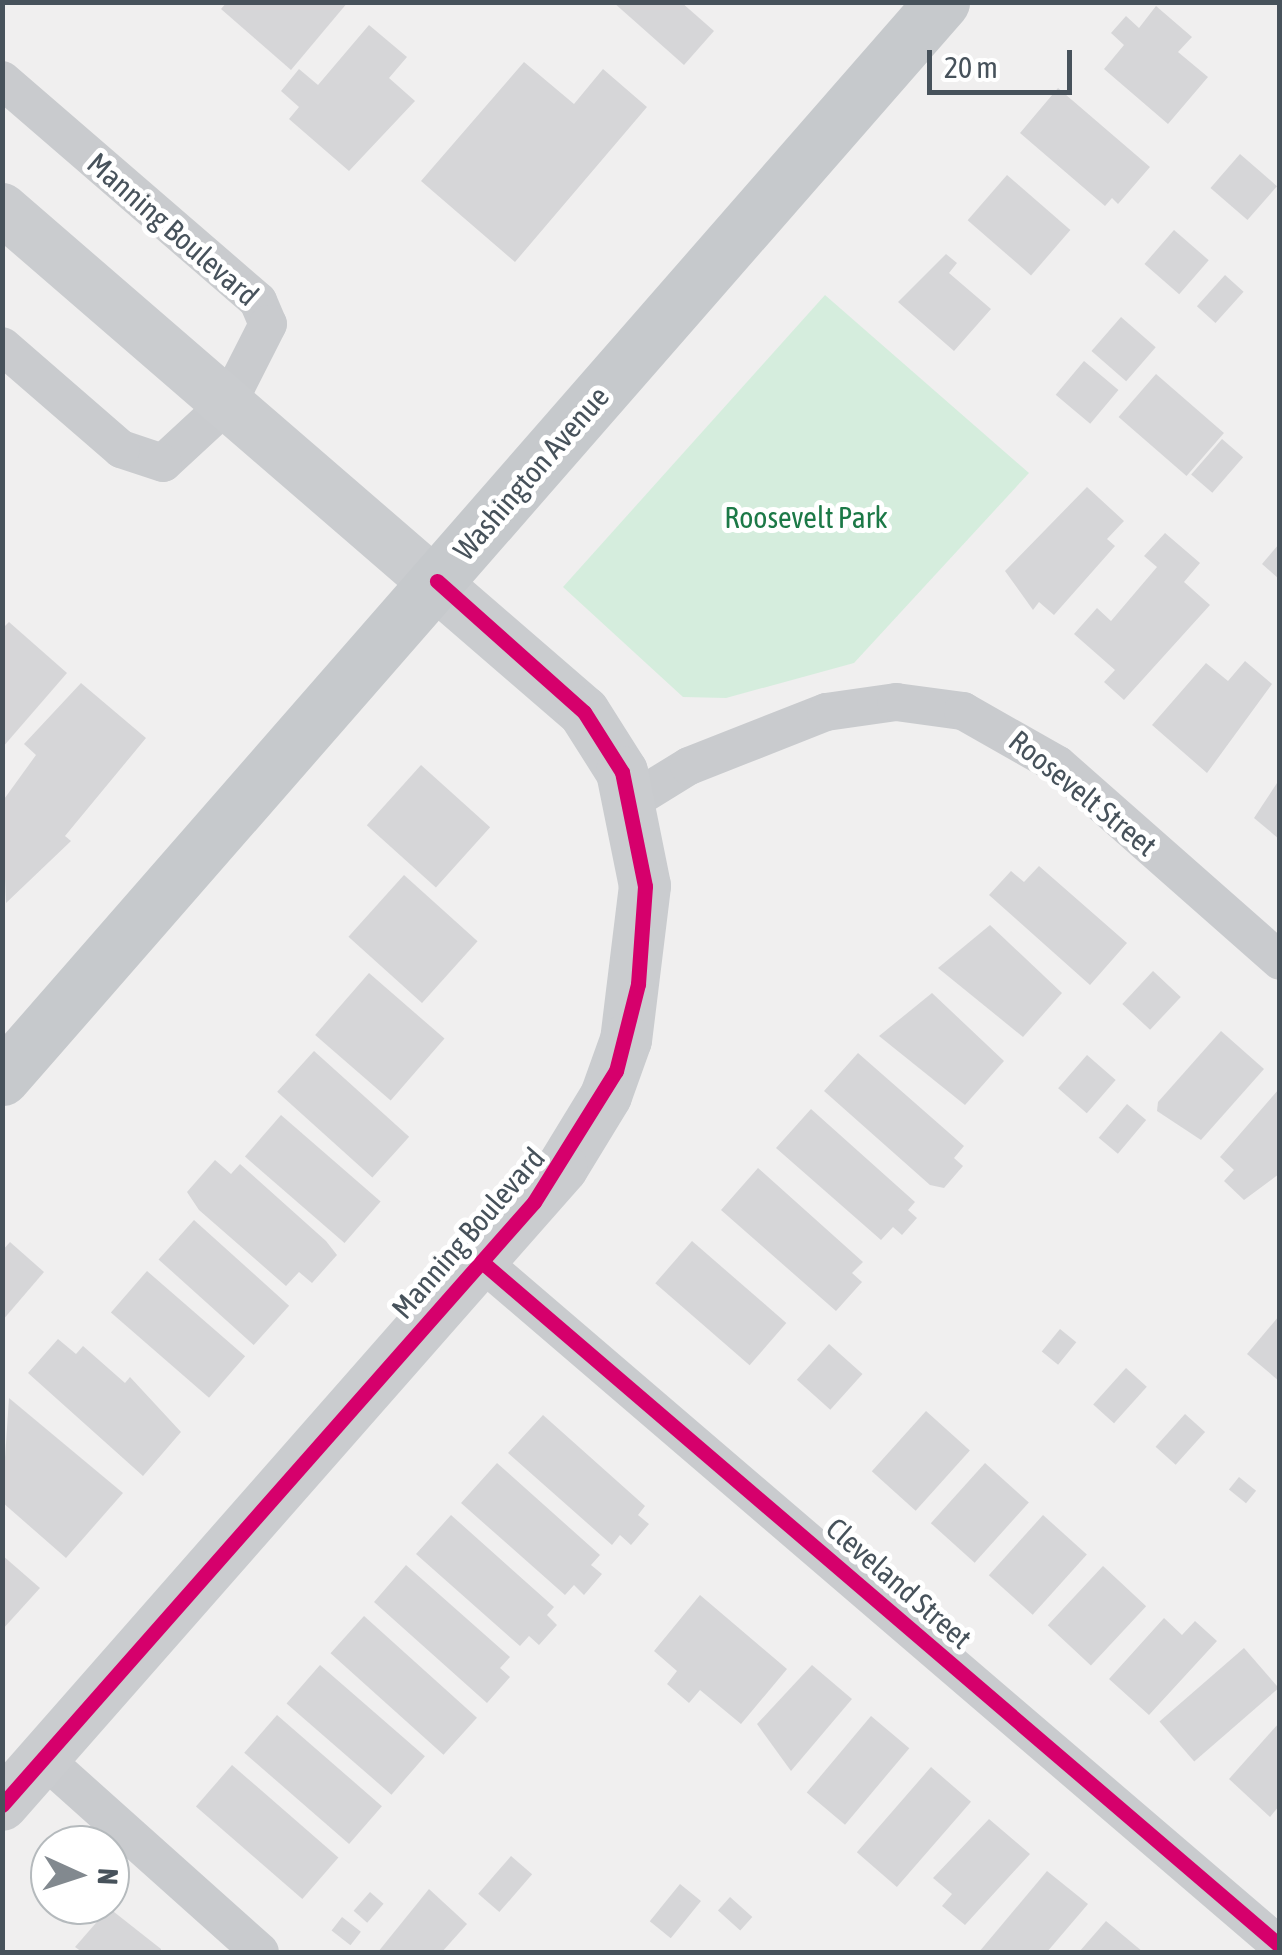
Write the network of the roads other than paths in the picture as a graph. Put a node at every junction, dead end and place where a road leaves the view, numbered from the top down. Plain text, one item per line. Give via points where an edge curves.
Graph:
1 (942, 2) edge
2 (2, 80) edge
3 (2, 209) edge
4 (2, 346) edge
5 (228, 403) junction
6 (437, 581) junction
7 (632, 801) junction
8 (1280, 961) edge
9 (2, 1078) edge
10 (482, 1262) junction
11 (43, 1758) junction
12 (2, 1804) edge
13 (1280, 1946) edge
14 (260, 1952) edge

1 - 6 main road, Washington Avenue
2 - 5 street, Manning Boulevard via 263,307 265,345
3 - 5 street, Manning Boulevard
4 - 5 street, Manning Boulevard via 145,461 183,451
5 - 6 street, Manning Boulevard
6 - 7 street, Manning Boulevard via 603,732
6 - 9 main road, Washington Avenue
7 - 8 street, Roosevelt Street via 689,766 826,712 896,702 964,711 1069,774
7 - 10 street, Manning Boulevard via 646,886 626,1040 584,1135
10 - 11 street, Manning Boulevard
10 - 13 street, Cleveland Street
11 - 12 street, Manning Boulevard
11 - 14 street

